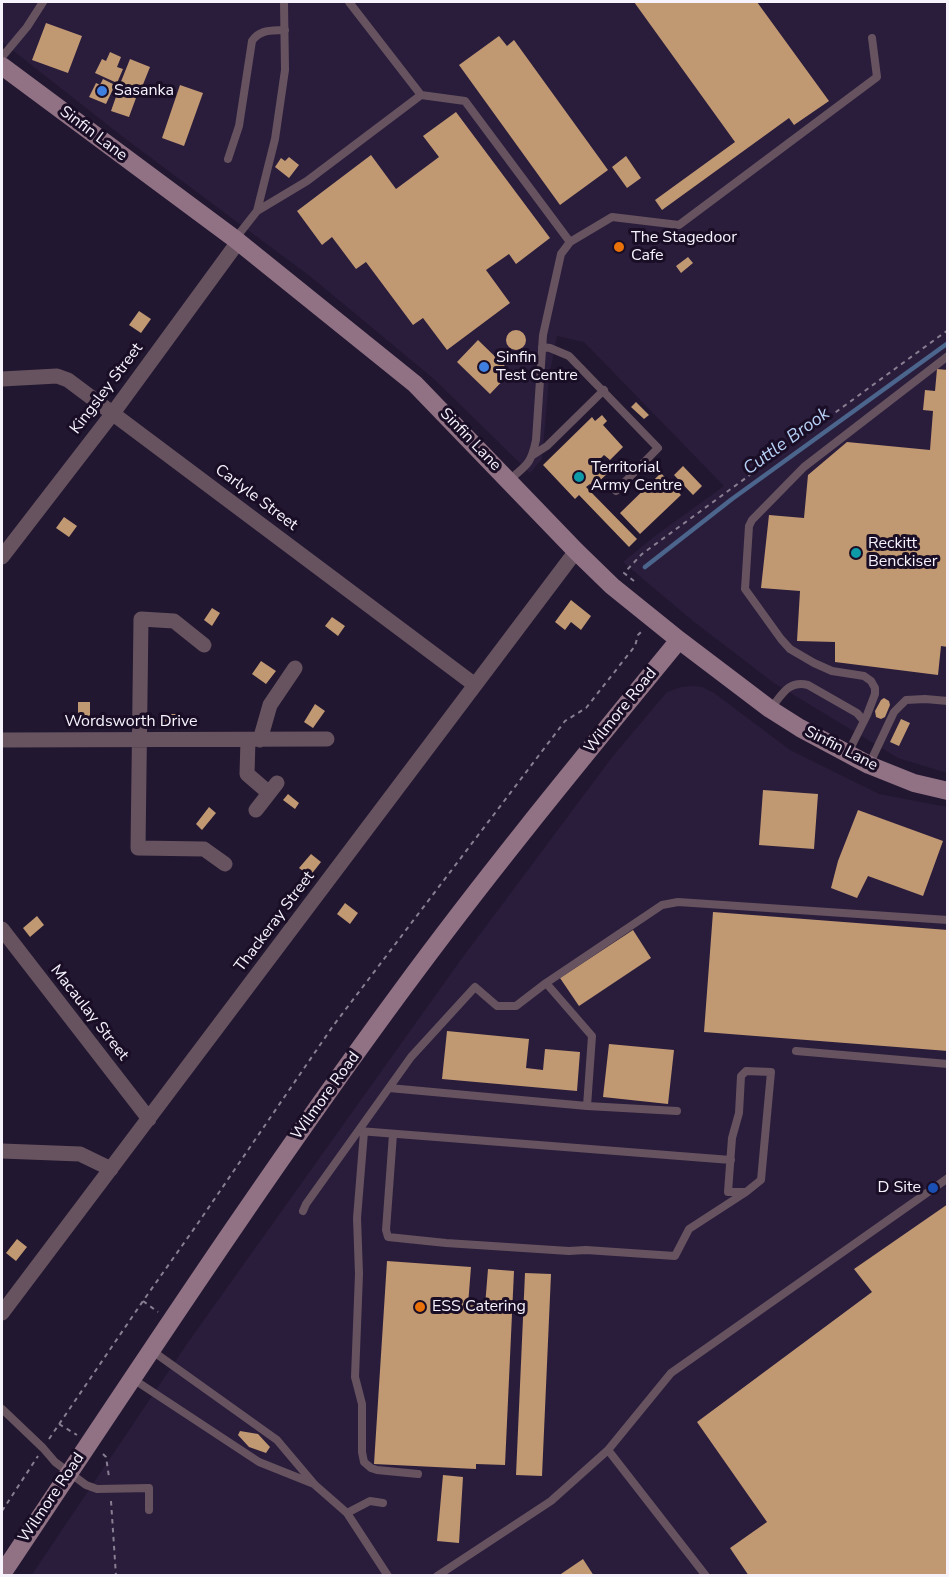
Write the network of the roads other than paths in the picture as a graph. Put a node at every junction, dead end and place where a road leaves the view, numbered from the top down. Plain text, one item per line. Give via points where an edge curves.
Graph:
1 (43, 2) edge
2 (284, 2) edge
3 (349, 2) edge
4 (285, 30) junction
5 (872, 38) dead end
6 (2, 57) edge
7 (2, 66) edge
8 (421, 95) junction
9 (228, 159) dead end
10 (257, 211) junction
11 (237, 241) junction
12 (570, 242) junction
13 (542, 347) junction
14 (948, 356) edge
15 (2, 379) edge
16 (604, 390) junction
17 (112, 413) junction
18 (533, 455) junction
19 (509, 480) junction
20 (616, 491) dead end
21 (576, 551) junction
22 (2, 557) edge
23 (679, 640) junction
24 (204, 645) dead end
25 (295, 668) dead end
26 (475, 685) junction
27 (948, 701) edge
28 (770, 709) junction
29 (864, 721) junction
30 (327, 739) dead end
31 (2, 740) edge
32 (139, 740) junction
33 (254, 740) junction
34 (847, 754) junction
35 (869, 765) junction
36 (948, 791) edge
37 (256, 810) dead end
38 (225, 864) dead end
39 (948, 920) edge
40 (2, 929) edge
41 (546, 982) junction
42 (796, 1051) dead end
43 (948, 1064) edge
44 (389, 1088) junction
45 (587, 1106) junction
46 (677, 1111) dead end
47 (149, 1119) junction
48 (361, 1131) junction
49 (393, 1134) junction
50 (2, 1151) edge
51 (731, 1160) junction
52 (111, 1169) junction
53 (948, 1178) edge
54 (746, 1192) junction
55 (303, 1211) dead end
56 (2, 1313) edge
57 (151, 1350) junction
58 (133, 1378) junction
59 (2, 1409) edge
60 (608, 1450) junction
61 (69, 1473) junction
62 (418, 1474) dead end
63 (315, 1485) junction
64 (383, 1503) dead end
65 (149, 1510) dead end
66 (347, 1513) junction
67 (2, 1574) edge
68 (388, 1575) edge
69 (437, 1575) edge
70 (706, 1575) edge

1 - 6 lane
2 - 4 lane
3 - 8 lane
4 - 9 lane via 265,31 252,41 239,126
4 - 10 lane via 285,70 275,139
5 - 12 lane via 877,77 679,225 612,217
7 - 11 street, Sinfin Lane
8 - 10 lane via 306,181
8 - 12 lane via 465,101
10 - 11 lane
11 - 17 street, Kingsley Street
11 - 19 street, Sinfin Lane via 415,384
12 - 13 lane via 561,254
13 - 16 lane via 569,356
13 - 18 lane
14 - 29 lane via 804,467 749,526 745,589 790,649 832,671 864,676 871,681 876,694
15 - 17 street, Carlyle Street via 57,376
16 - 18 lane
16 - 20 lane via 658,448
17 - 22 street, Kingsley Street
17 - 26 street, Carlyle Street
18 - 19 lane
19 - 21 street, Sinfin Lane
21 - 23 street, Sinfin Lane
21 - 26 street, Thackeray Street
23 - 28 street, Sinfin Lane
23 - 57 street, Wilmore Road via 402,989 246,1208
24 - 32 street via 174,621 141,619
25 - 33 street via 270,705
26 - 47 street, Thackeray Street
27 - 35 lane via 906,700 894,712
28 - 29 lane via 785,690 800,683
28 - 34 street, Sinfin Lane
29 - 34 lane
30 - 33 street, Wordsworth Drive
31 - 32 street, Wordsworth Drive
32 - 33 street, Wordsworth Drive
32 - 38 street via 138,848 204,849
33 - 37 street via 247,774 273,788
34 - 35 street, Sinfin Lane
35 - 36 street, Sinfin Lane via 914,783
39 - 41 lane via 678,902 662,906
40 - 47 street, Macaulay Street
41 - 44 lane via 516,1006 497,1006 475,987
41 - 45 lane via 592,1036
42 - 43 lane
44 - 45 lane
44 - 48 lane
45 - 46 lane
47 - 52 street, Thackeray Street
48 - 49 lane
48 - 55 lane
48 - 62 lane via 355,1377 362,1404 362,1452 364,1462 371,1468
49 - 51 lane
49 - 54 lane via 388,1237 675,1256 689,1229
50 - 52 street via 80,1154
51 - 54 lane via 728,1192
51 - 54 lane via 741,1076 746,1071 771,1072 761,1180
52 - 56 street, Thackeray Street
53 - 60 lane via 671,1374
57 - 58 street, Wilmore Road
57 - 63 lane via 277,1440
58 - 61 street, Wilmore Road
58 - 63 lane via 259,1462
59 - 61 lane
60 - 69 lane via 552,1501
60 - 70 lane
61 - 65 lane via 97,1489 149,1488
61 - 67 street, Wilmore Road
63 - 66 lane
64 - 66 lane via 370,1501
66 - 68 lane

